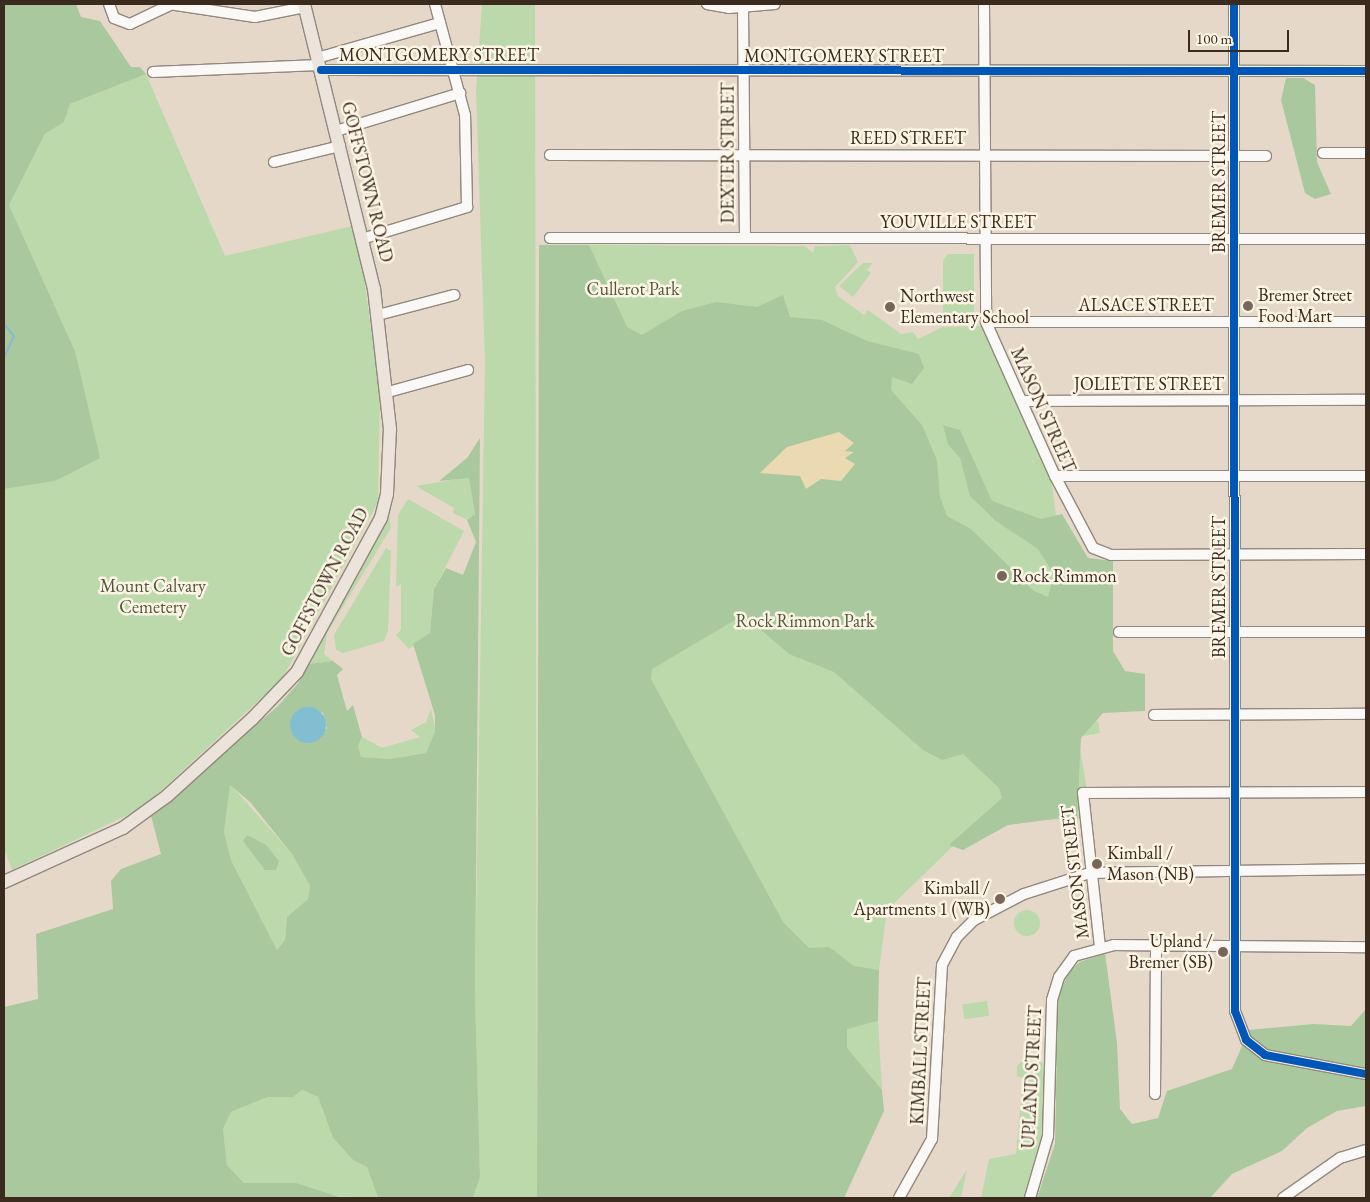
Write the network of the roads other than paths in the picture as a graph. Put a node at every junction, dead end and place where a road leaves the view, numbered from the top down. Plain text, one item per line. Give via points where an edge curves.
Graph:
1 (109, 4) edge
2 (435, 4) edge
3 (707, 4) edge
4 (775, 4) edge
5 (984, 4) edge
6 (1234, 4) edge
7 (170, 5) edge
8 (304, 6) edge
9 (743, 8) junction
10 (440, 23) junction
11 (319, 64) junction
12 (744, 70) junction
13 (455, 71) junction
14 (1234, 71) junction
15 (1366, 71) edge
16 (153, 72) dead end
17 (985, 72) junction
18 (460, 93) junction
19 (336, 132) junction
20 (340, 146) junction
21 (1323, 153) dead end
22 (1366, 153) edge
23 (550, 154) dead end
24 (744, 154) junction
25 (985, 154) junction
26 (1234, 156) junction
27 (1266, 156) dead end
28 (274, 162) dead end
29 (364, 238) junction
30 (550, 238) dead end
31 (745, 238) junction
32 (985, 238) junction
33 (1234, 238) junction
34 (1366, 239) edge
35 (454, 295) dead end
36 (378, 315) junction
37 (986, 322) junction
38 (1234, 322) junction
39 (1366, 322) edge
40 (468, 370) dead end
41 (388, 392) junction
42 (1234, 400) junction
43 (1366, 400) edge
44 (1022, 401) junction
45 (1054, 476) junction
46 (1234, 476) junction
47 (1366, 476) edge
48 (1234, 553) junction
49 (1366, 554) edge
50 (1119, 632) dead end
51 (1234, 632) junction
52 (1366, 632) edge
53 (1366, 714) edge
54 (1154, 715) dead end
55 (1234, 715) junction
56 (1234, 792) junction
57 (1366, 792) edge
58 (1366, 868) edge
59 (1234, 869) junction
60 (1090, 873) junction
61 (4, 882) edge
62 (1100, 946) junction
63 (1156, 947) junction
64 (1234, 947) junction
65 (1366, 947) edge
66 (1366, 1074) edge
67 (1155, 1094) dead end
68 (1366, 1150) edge
69 (899, 1198) edge
70 (1030, 1198) edge
71 (1283, 1198) edge

1 - 7 street via 114,18 130,24
2 - 10 street
3 - 9 street
4 - 9 street
5 - 17 street, MASON STREET
6 - 14 street, BREMER STREET
7 - 8 street via 255,18
8 - 11 main road, GOFFSTOWN ROAD
9 - 12 street, DEXTER STREET
10 - 11 street
10 - 13 street
11 - 13 street, MONTGOMERY STREET
11 - 16 street
11 - 19 main road, GOFFSTOWN ROAD
12 - 13 street, MONTGOMERY STREET
12 - 17 street, MONTGOMERY STREET
12 - 24 street, DEXTER STREET
13 - 18 street
14 - 15 street, MONTGOMERY STREET
14 - 17 street, MONTGOMERY STREET
14 - 26 street, BREMER STREET
17 - 25 street, MASON STREET
18 - 19 street
18 - 29 street via 466,122 467,207
19 - 20 main road, GOFFSTOWN ROAD
20 - 28 street
20 - 29 main road, GOFFSTOWN ROAD
21 - 22 street
23 - 24 street, REED STREET
24 - 25 street, REED STREET
24 - 31 street, DEXTER STREET
25 - 26 street, REED STREET
25 - 32 street, MASON STREET
26 - 27 street, REED STREET
26 - 33 street, BREMER STREET
29 - 36 main road, GOFFSTOWN ROAD
30 - 31 street, YOUVILLE STREET
31 - 32 street, YOUVILLE STREET
32 - 33 street, YOUVILLE STREET
32 - 37 street, MASON STREET
33 - 34 street, YOUVILLE STREET
33 - 38 street, BREMER STREET
35 - 36 street
36 - 41 main road, GOFFSTOWN ROAD
37 - 38 street, ALSACE STREET
37 - 44 street, MASON STREET
38 - 39 street, ALSACE STREET
38 - 42 street, BREMER STREET
40 - 41 street
41 - 61 main road, GOFFSTOWN ROAD via 389,464 384,510 290,681 191,776 143,814
42 - 43 street, JOLIETTE STREET
42 - 44 street, JOLIETTE STREET
42 - 46 street, BREMER STREET
44 - 45 street, MASON STREET
45 - 46 street
45 - 48 street, MASON STREET via 1097,552
46 - 47 street
46 - 48 street, BREMER STREET
48 - 49 street
48 - 51 street, BREMER STREET
50 - 51 street
51 - 52 street
51 - 55 street, BREMER STREET
53 - 55 street
54 - 55 street
55 - 56 street, BREMER STREET
56 - 57 street
56 - 59 street, BREMER STREET
56 - 60 street, MASON STREET via 1083,793
58 - 59 street, KIMBALL STREET
59 - 60 street, KIMBALL STREET
59 - 64 street, BREMER STREET
60 - 62 street, MASON STREET
60 - 69 street, KIMBALL STREET via 995,908 968,925 948,950 938,988 932,1139
62 - 63 street, UPLAND STREET
62 - 70 street, UPLAND STREET via 1074,956 1056,984 1050,1016 1048,1136
63 - 64 street, UPLAND STREET
63 - 67 street
64 - 65 street, UPLAND STREET
64 - 66 street, BREMER STREET via 1236,1018 1252,1046 1279,1061
68 - 71 street via 1340,1158

